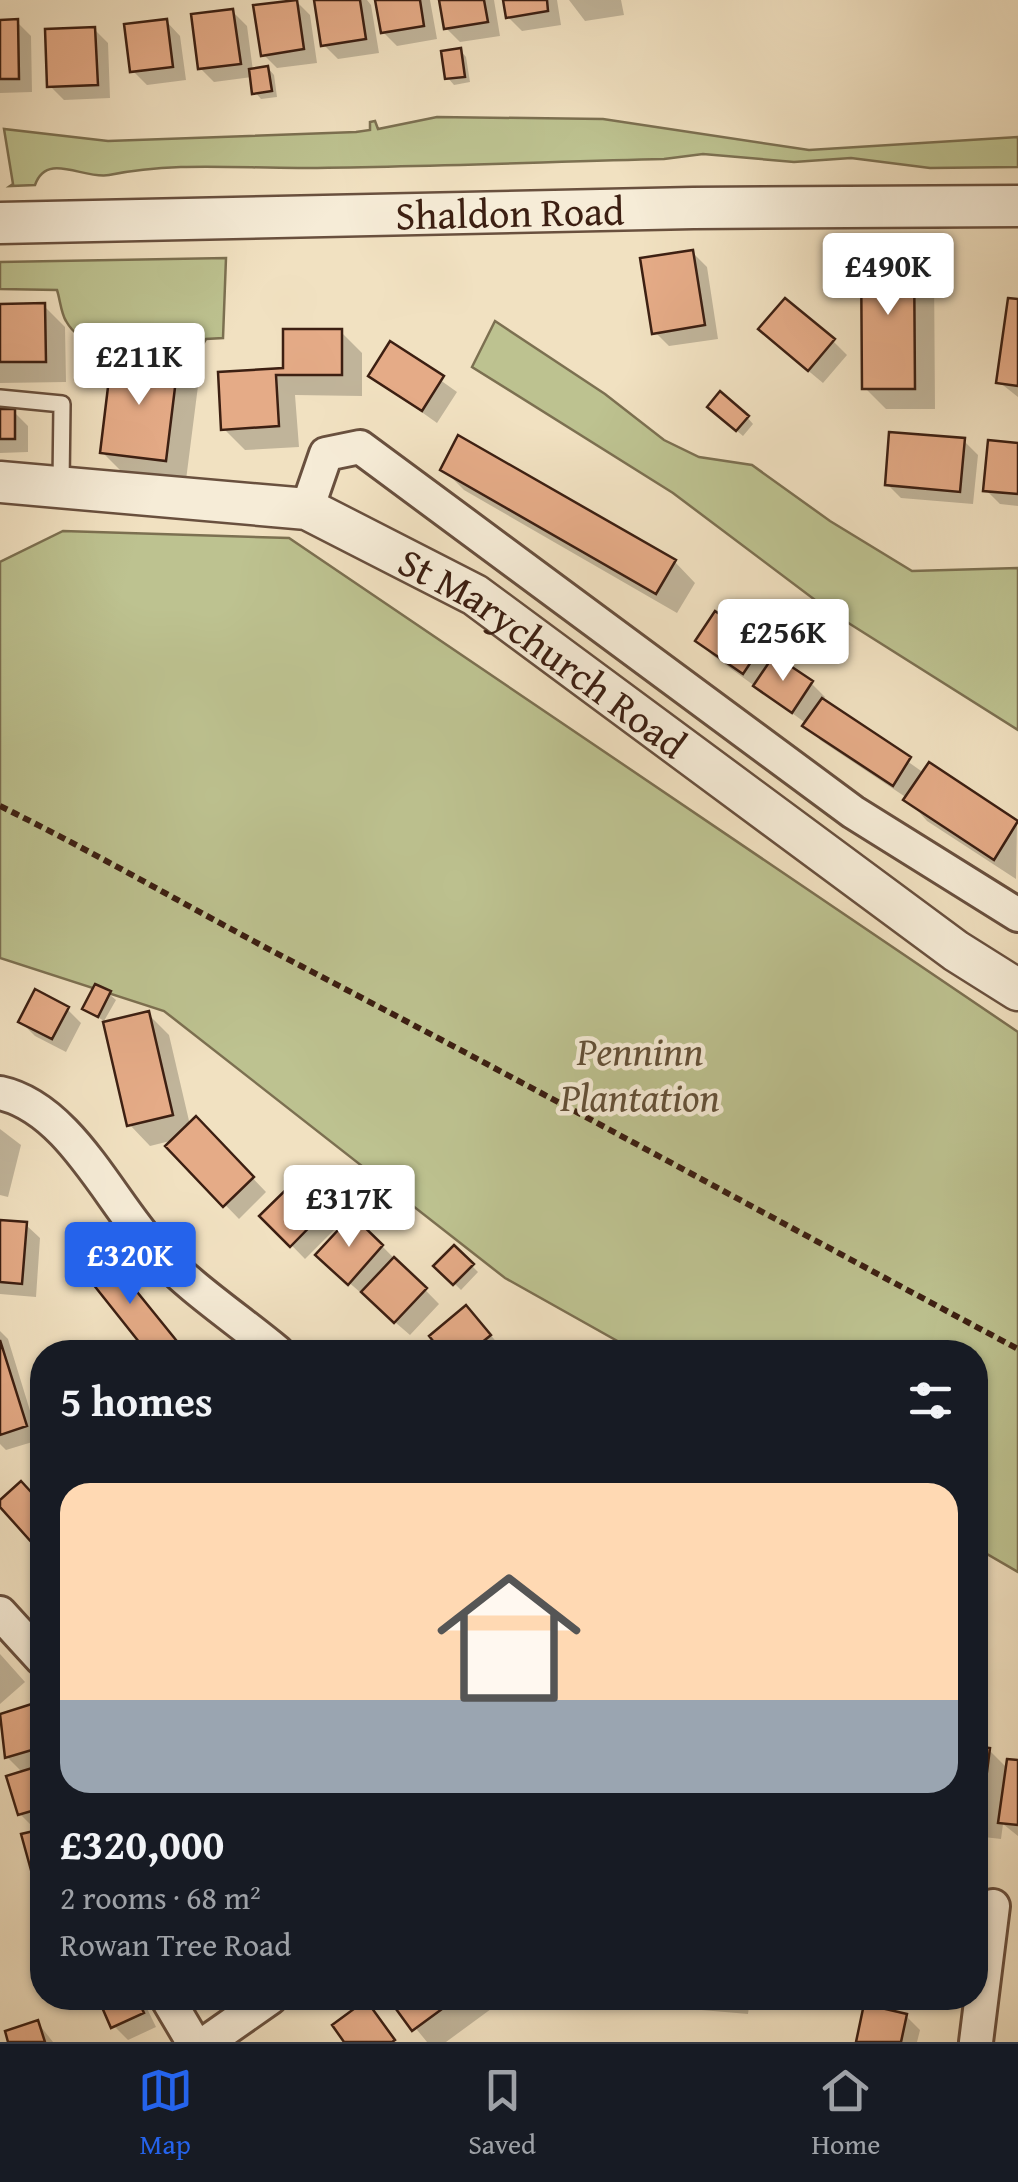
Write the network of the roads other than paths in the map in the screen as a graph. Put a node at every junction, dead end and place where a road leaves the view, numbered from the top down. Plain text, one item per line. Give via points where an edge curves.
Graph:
1 (1018, 206) edge
2 (0, 223) edge
3 (0, 398) edge
4 (1, 482) edge
5 (61, 488) junction
6 (308, 510) junction
7 (1018, 916) edge
8 (1018, 990) edge
9 (0, 1093) edge
10 (263, 1340) edge
11 (0, 1612) edge
12 (30, 1645) edge
13 (995, 1906) edge
14 (988, 1956) edge
15 (174, 2010) edge
16 (253, 2010) edge
17 (980, 2010) edge
18 (193, 2042) edge
19 (207, 2042) edge
20 (976, 2042) edge

1 - 2 street, Shaldon Road
3 - 5 lane via 62,404
4 - 5 street, St Marychurch Road
5 - 6 street, St Marychurch Road
6 - 7 street via 326,454 360,446 853,812
6 - 8 street, St Marychurch Road via 475,595 956,952
9 - 10 street via 46,1118 81,1149 154,1249
11 - 12 street
13 - 14 street
15 - 18 street
16 - 19 street
17 - 20 street

